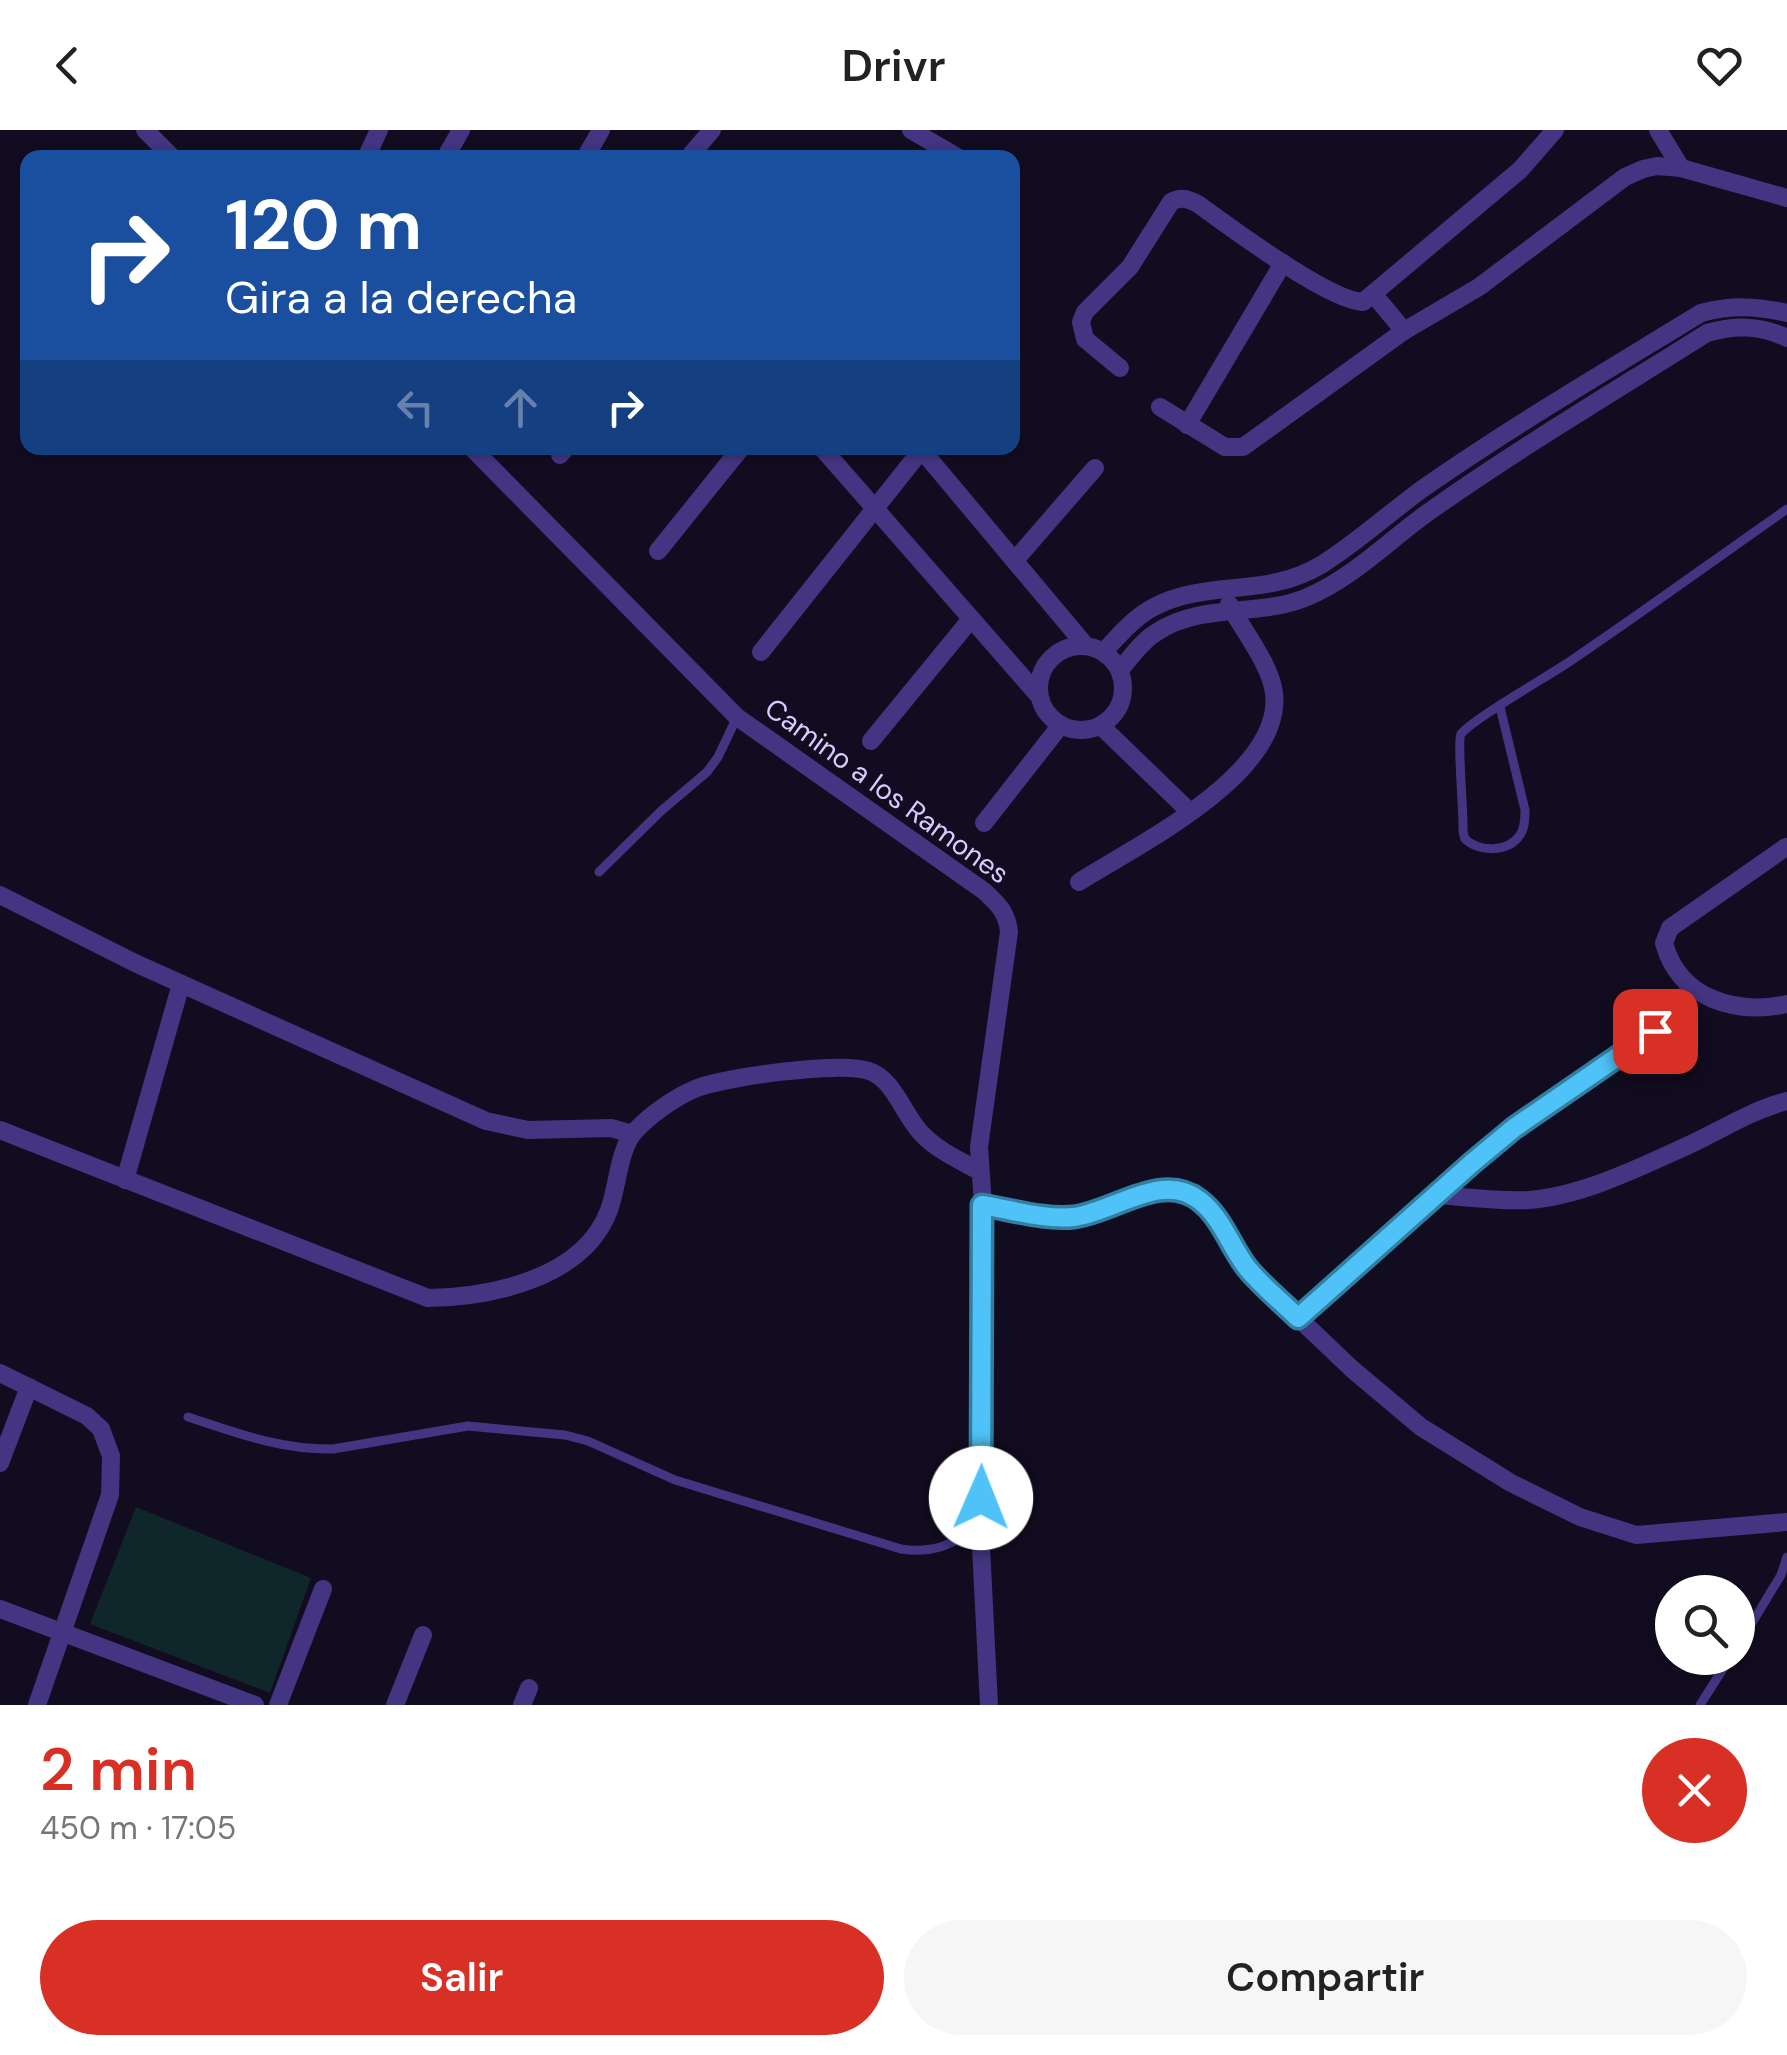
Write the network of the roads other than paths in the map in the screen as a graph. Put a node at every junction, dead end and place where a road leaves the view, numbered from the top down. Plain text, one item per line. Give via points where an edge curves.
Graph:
1 (145, 130) edge
2 (712, 130) edge
3 (911, 130) edge
4 (1555, 130) edge
5 (1658, 130) edge
6 (166, 150) edge
7 (695, 150) edge
8 (946, 150) edge
9 (1682, 168) junction
10 (1787, 198) edge
11 (1283, 263) junction
12 (1375, 296) junction
13 (1787, 313) edge
14 (1404, 331) junction
15 (1787, 338) edge
16 (1120, 368) dead end
17 (1160, 407) dead end
18 (1187, 426) junction
19 (479, 455) edge
20 (735, 455) edge
21 (828, 455) edge
22 (917, 455) edge
23 (928, 455) edge
24 (1466, 460) junction
25 (1095, 468) dead end
26 (1479, 479) junction
27 (1787, 508) edge
28 (876, 509) junction
29 (658, 551) dead end
30 (1016, 559) junction
31 (1221, 591) junction
32 (1233, 612) junction
33 (971, 619) junction
34 (1094, 649) junction
35 (762, 652) dead end
36 (1120, 670) junction
37 (1039, 696) junction
38 (1500, 707) junction
39 (737, 717) junction
40 (1060, 726) junction
41 (1100, 726) junction
42 (871, 740) dead end
43 (1190, 812) junction
44 (984, 823) dead end
45 (1786, 847) edge
46 (599, 872) dead end
47 (1079, 882) dead end
48 (0, 895) edge
49 (181, 984) junction
50 (1690, 989) junction
51 (1787, 1004) edge
52 (1787, 1102) edge
53 (0, 1130) edge
54 (632, 1134) junction
55 (979, 1170) junction
56 (125, 1180) junction
57 (1437, 1194) junction
58 (982, 1205) junction
59 (1298, 1318) junction
60 (0, 1373) edge
61 (29, 1387) junction
62 (188, 1417) dead end
63 (0, 1463) edge
64 (1787, 1522) edge
65 (980, 1527) junction
66 (1787, 1557) edge
67 (323, 1588) dead end
68 (0, 1609) edge
69 (1755, 1618) edge
70 (61, 1631) junction
71 (422, 1634) dead end
72 (1719, 1675) edge
73 (36, 1705) edge
74 (254, 1705) edge
75 (278, 1705) edge
76 (394, 1705) edge
77 (988, 1705) edge
78 (1700, 1705) edge

1 - 6 street
2 - 7 street
3 - 8 street
4 - 12 street via 1520,170
5 - 9 street
9 - 10 street
9 - 14 street via 1657,166 1625,177 1505,270
11 - 12 street via 1350,300
11 - 16 street via 1198,204 1186,198 1170,202 1130,267 1080,322 1085,339
11 - 18 street
12 - 14 street
13 - 24 street via 1731,306 1700,313
14 - 18 street via 1243,447 1225,447
15 - 26 street via 1752,326 1707,332
17 - 18 street
19 - 39 street, Camino a los Ramones
20 - 29 street
21 - 28 street
22 - 28 street
23 - 30 street
24 - 26 street
24 - 31 street via 1296,578
25 - 30 street
26 - 32 street via 1329,586 1302,600
27 - 38 lane
28 - 33 street
28 - 35 street
30 - 34 street
31 - 32 street
31 - 34 street via 1152,608
32 - 36 street via 1171,623
32 - 43 street via 1270,678 1272,719 1245,767
33 - 37 street
33 - 42 street
34 - 36 street
34 - 37 street via 1066,648 1050,659
36 - 41 street via 1121,702
37 - 40 street
38 - 38 lane via 1524,825 1510,845 1476,848 1463,832 1460,738
39 - 46 lane via 707,772
39 - 55 street, Camino a los Ramones via 1004,911 1010,932 982,1108
40 - 41 street
40 - 44 street
41 - 43 street
43 - 47 street
45 - 50 street via 1670,928 1666,952
48 - 49 street
49 - 54 street via 486,1120 528,1130 610,1128
49 - 56 street
50 - 51 street via 1745,1007
50 - 57 street via 1655,1031 1514,1128
52 - 57 street via 1546,1198
53 - 56 street
54 - 55 street via 682,1095 717,1082 861,1069 884,1080 921,1134
54 - 56 street via 609,1213 579,1252 549,1273 451,1297 400,1289
55 - 58 street, Camino a los Ramones
57 - 59 street
58 - 59 street via 1075,1216 1148,1193 1186,1192 1212,1212 1250,1272
58 - 65 street, Camino a los Ramones
59 - 64 street via 1422,1427 1580,1516 1653,1536
60 - 61 street
61 - 63 street
61 - 70 street via 87,1416 108,1441 110,1495
62 - 65 lane via 276,1446 311,1450 468,1426 540,1431 588,1441 675,1480 901,1548 947,1547
65 - 77 street, Camino a los Ramones
66 - 69 lane
67 - 75 street
68 - 70 street
70 - 73 street
70 - 74 street
71 - 76 street
72 - 78 lane

